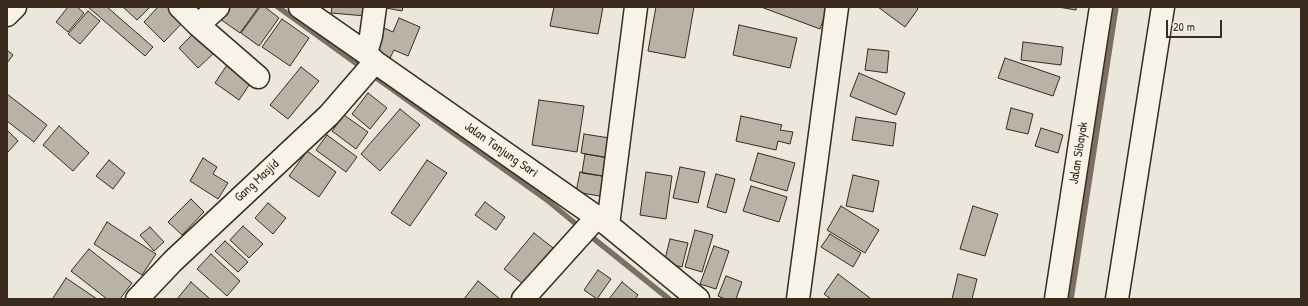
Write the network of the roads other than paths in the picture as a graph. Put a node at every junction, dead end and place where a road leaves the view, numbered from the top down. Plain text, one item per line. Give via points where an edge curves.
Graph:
1 (15, 7) edge
2 (180, 7) edge
3 (218, 7) edge
4 (300, 7) edge
5 (375, 7) edge
6 (636, 7) edge
7 (837, 7) edge
8 (1101, 7) edge
9 (1163, 7) edge
10 (7, 15) edge
11 (198, 26) junction
12 (370, 57) junction
13 (258, 77) dead end
14 (595, 224) junction
15 (137, 299) edge
16 (523, 299) edge
17 (698, 299) edge
18 (798, 299) edge
19 (1056, 299) edge
20 (1117, 299) edge

1 - 10 street
2 - 11 street
3 - 11 street
4 - 12 street, Jalan Tanjung Sari
5 - 12 street
6 - 14 street
7 - 18 street
8 - 19 street, Jalan Sibayak
9 - 20 street
11 - 13 street
12 - 14 street, Jalan Tanjung Sari
12 - 15 street, Gang Masjid via 329,115 173,261
14 - 16 street
14 - 17 street, Jalan Tanjung Sari

